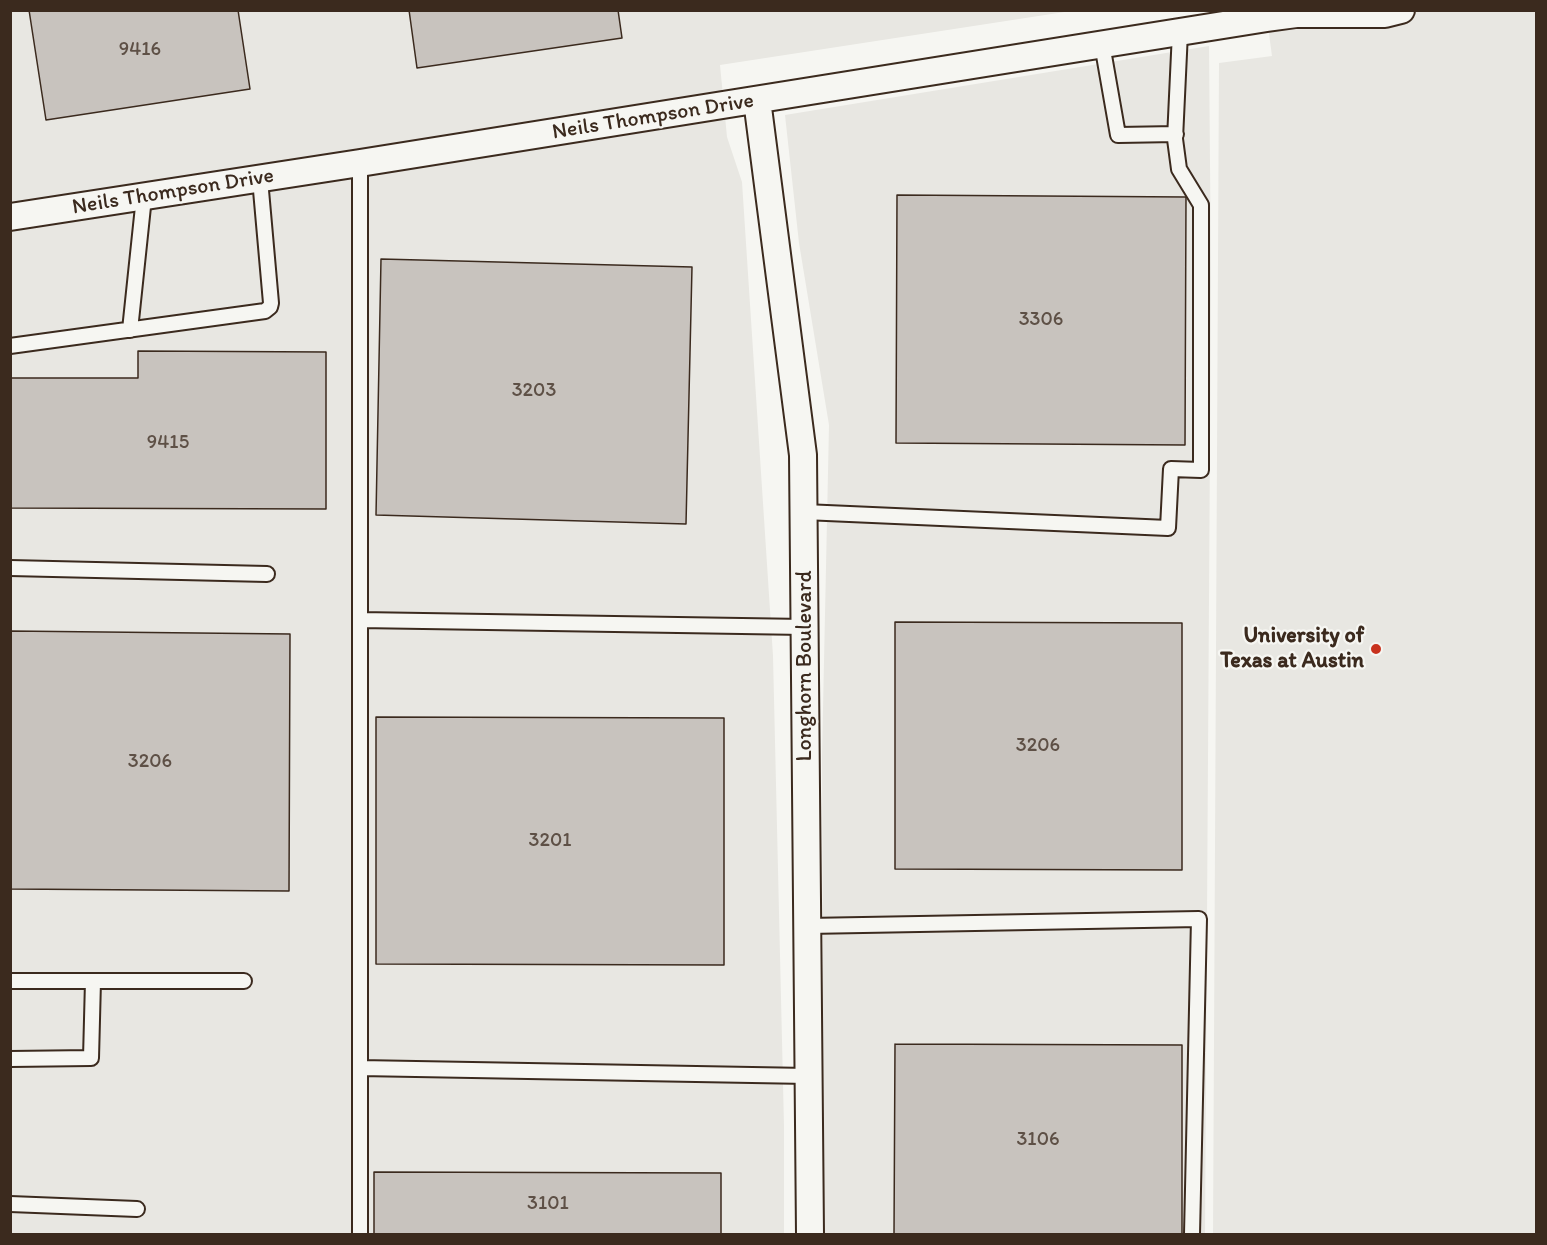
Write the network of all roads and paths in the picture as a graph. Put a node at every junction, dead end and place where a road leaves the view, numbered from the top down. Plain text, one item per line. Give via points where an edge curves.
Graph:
1 (1401, 10) edge
2 (1300, 12) edge
3 (1180, 32) junction
4 (1102, 44) junction
5 (757, 100) junction
6 (1176, 135) junction
7 (360, 164) junction
8 (260, 179) junction
9 (144, 197) junction
10 (10, 217) edge
11 (129, 330) junction
12 (10, 346) edge
13 (804, 512) junction
14 (10, 568) edge
15 (267, 574) dead end
16 (360, 620) junction
17 (805, 627) junction
18 (807, 926) junction
19 (10, 981) edge
20 (93, 981) junction
21 (244, 981) dead end
22 (10, 1059) edge
23 (360, 1068) junction
24 (808, 1076) junction
25 (10, 1204) edge
26 (137, 1209) dead end
27 (360, 1234) edge
28 (810, 1234) edge
29 (1192, 1234) edge

1 - 2 street, Neils Thompson Drive via 1385,14
2 - 3 street, Neils Thompson Drive
3 - 4 street, Neils Thompson Drive
3 - 6 lane
4 - 5 street, Neils Thompson Drive
4 - 6 lane via 1118,135
5 - 7 street, Neils Thompson Drive
5 - 13 street, Longhorn Boulevard via 803,455
6 - 13 lane via 1179,169 1201,205 1201,470 1171,469 1168,528
7 - 8 street, Neils Thompson Drive
7 - 16 lane
8 - 9 street, Neils Thompson Drive
8 - 11 lane via 270,307 265,311
9 - 10 street, Neils Thompson Drive
9 - 11 lane
11 - 12 lane
13 - 17 street, Longhorn Boulevard
14 - 15 lane
16 - 17 lane
16 - 23 lane
17 - 18 street, Longhorn Boulevard
18 - 24 street, Longhorn Boulevard
18 - 29 lane via 1198,919
19 - 20 lane
20 - 21 lane
20 - 22 lane via 91,1058
23 - 24 lane
23 - 27 lane
24 - 28 street, Longhorn Boulevard
25 - 26 lane

